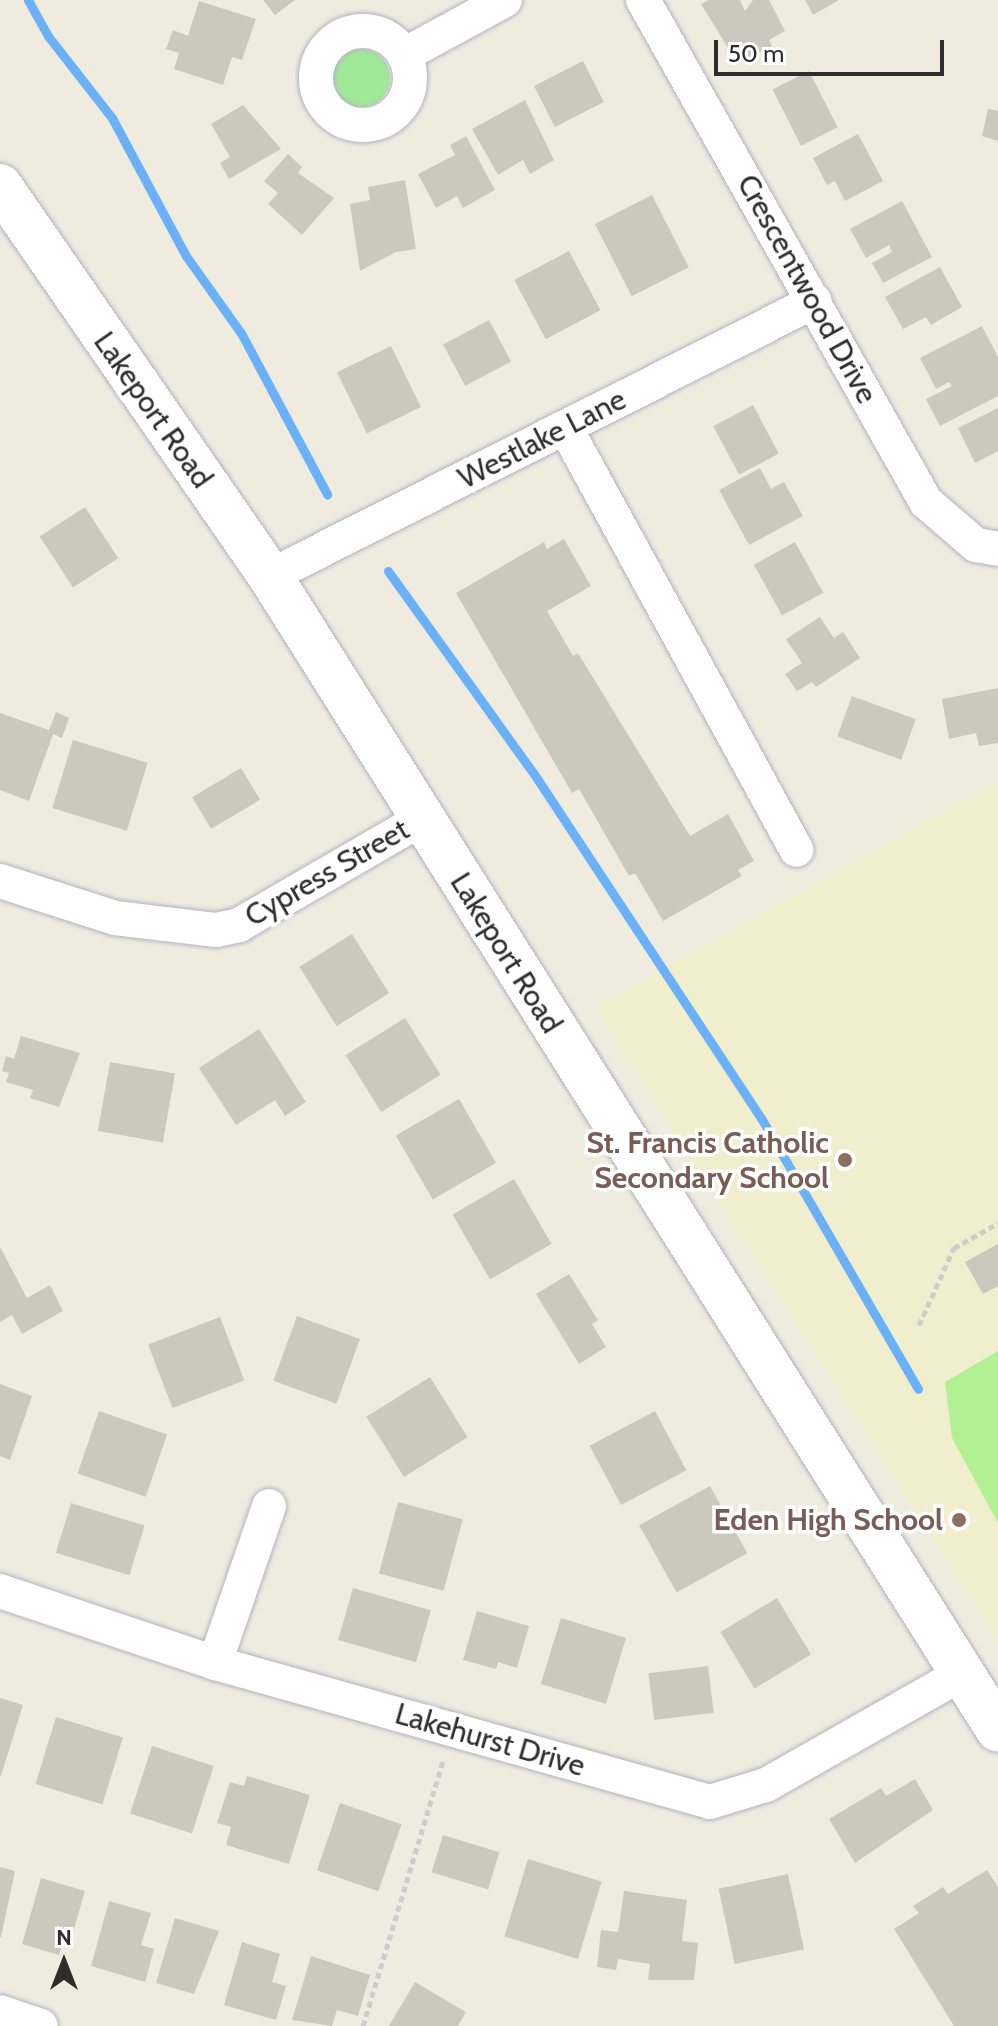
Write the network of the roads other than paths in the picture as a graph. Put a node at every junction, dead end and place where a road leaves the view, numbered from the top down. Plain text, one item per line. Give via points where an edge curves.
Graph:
1 (505, 0) edge
2 (643, 0) edge
3 (404, 55) dead end
4 (0, 186) edge
5 (815, 301) junction
6 (565, 427) junction
7 (998, 549) edge
8 (270, 576) junction
9 (422, 819) junction
10 (797, 850) dead end
11 (0, 881) edge
12 (269, 1506) dead end
13 (0, 1591) edge
14 (215, 1663) junction
15 (961, 1674) junction
16 (998, 1730) edge
17 (0, 2012) edge
18 (41, 2026) edge

1 - 3 street
2 - 5 street, Crescentwood Drive
4 - 8 main road, Lakeport Road
5 - 6 street, Westlake Lane
5 - 7 street, Crescentwood Drive via 926,502 976,545
6 - 8 street, Westlake Lane
6 - 10 street
8 - 9 main road, Lakeport Road
9 - 11 street, Cypress Street via 239,925 216,930 115,918
9 - 15 main road, Lakeport Road
12 - 14 street
13 - 14 street, Lakehurst Drive
14 - 15 street, Lakehurst Drive via 710,1802 766,1785
15 - 16 main road, Lakeport Road
17 - 18 street

